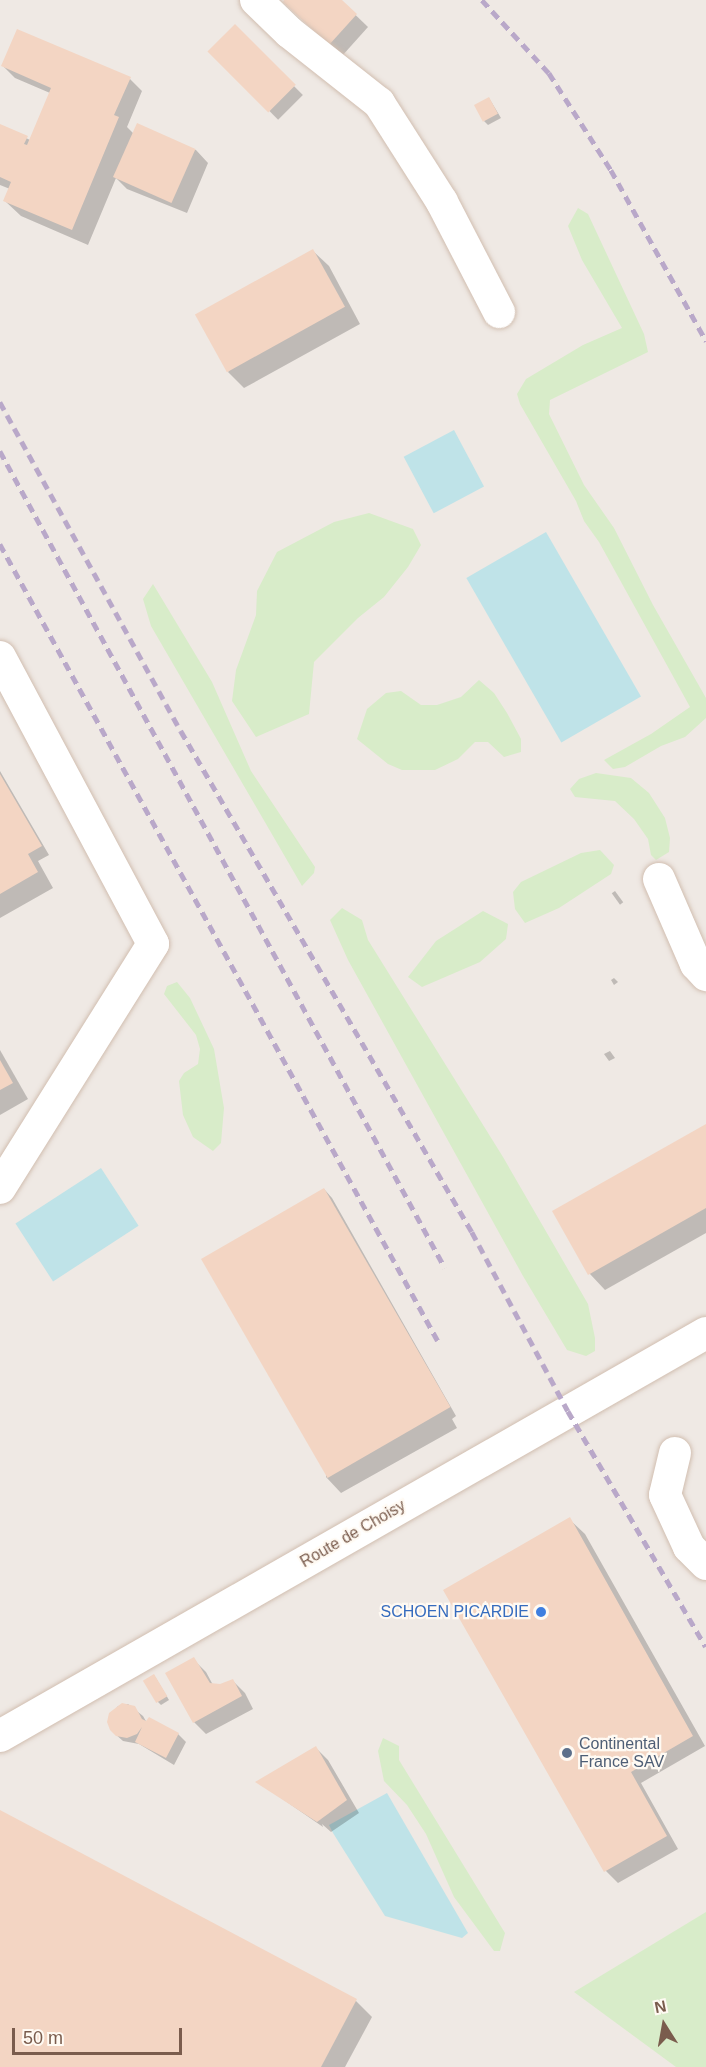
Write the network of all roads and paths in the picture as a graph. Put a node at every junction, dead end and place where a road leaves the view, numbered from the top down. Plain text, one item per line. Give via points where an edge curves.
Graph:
1 (256, 0) edge
2 (499, 312) dead end
3 (0, 657) edge
4 (659, 879) dead end
5 (706, 975) edge
6 (0, 1188) edge
7 (706, 1333) edge
8 (675, 1453) dead end
9 (706, 1564) edge
10 (0, 1736) edge

1 - 2 street via 289,32 378,103 442,202
3 - 6 street via 153,944
4 - 5 street via 696,964
7 - 10 street, Route de Choisy
8 - 9 street via 665,1495 689,1547

